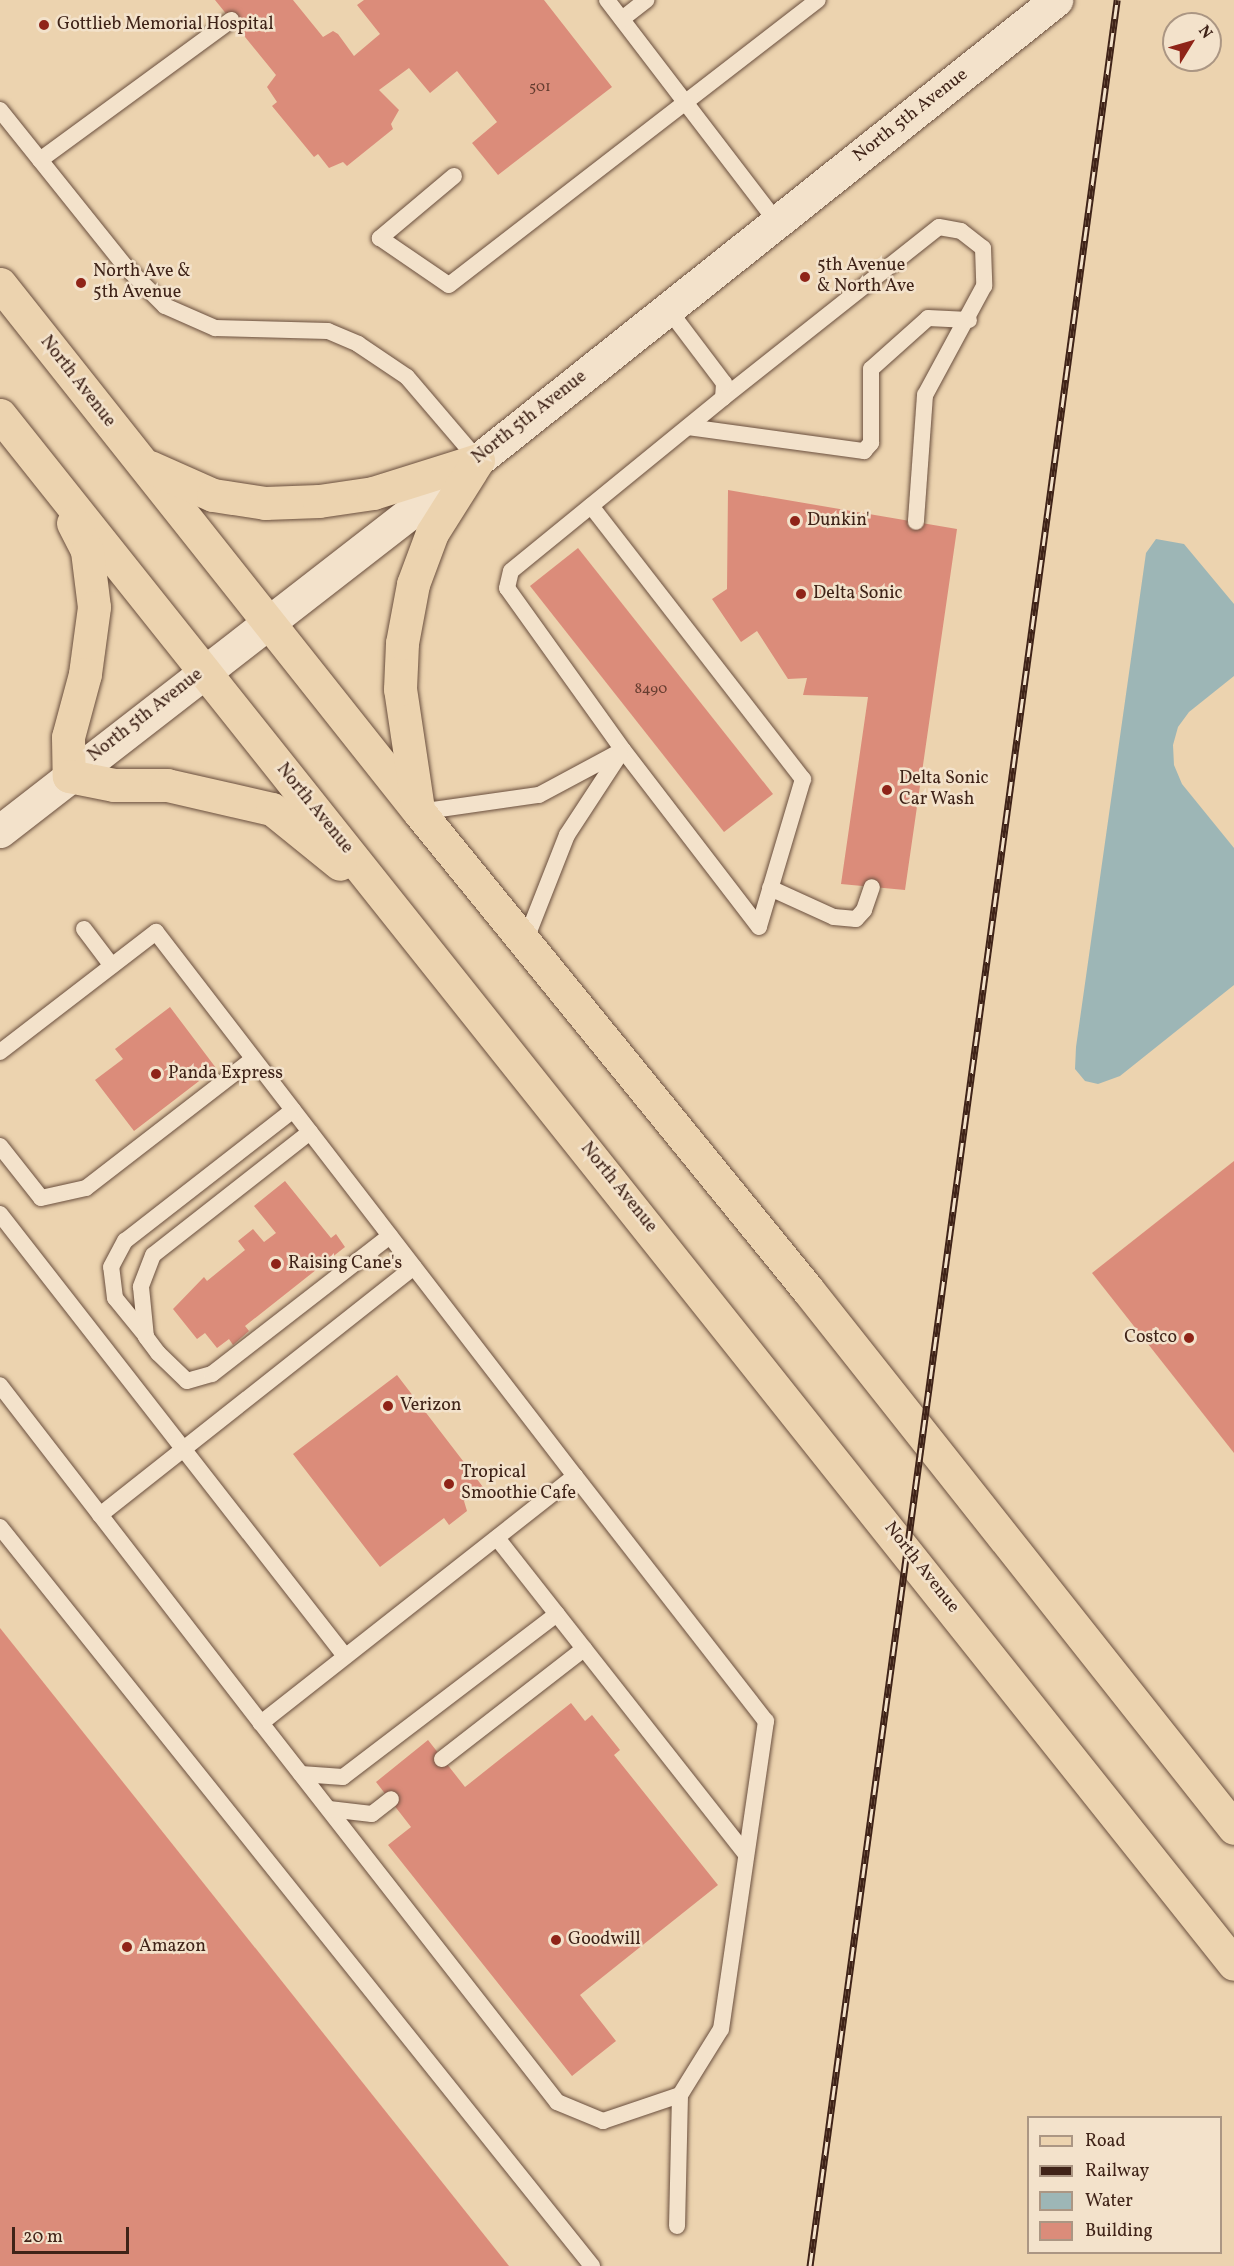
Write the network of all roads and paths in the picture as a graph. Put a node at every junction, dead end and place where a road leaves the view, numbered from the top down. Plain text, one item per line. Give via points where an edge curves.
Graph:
1 (607, 0) edge
2 (646, 0) edge
3 (818, 0) edge
4 (1056, 0) edge
5 (621, 19) junction
6 (231, 21) dead end
7 (687, 105) junction
8 (0, 110) edge
9 (40, 160) junction
10 (454, 176) dead end
11 (777, 222) junction
12 (0, 284) edge
13 (668, 309) junction
14 (969, 320) junction
15 (723, 398) junction
16 (0, 415) edge
17 (688, 427) junction
18 (478, 460) junction
19 (140, 461) junction
20 (50, 477) junction
21 (591, 506) junction
22 (916, 522) dead end
23 (268, 622) junction
24 (204, 670) junction
25 (623, 750) junction
26 (69, 776) junction
27 (419, 812) junction
28 (0, 831) edge
29 (872, 887) dead end
30 (770, 888) junction
31 (402, 919) junction
32 (84, 929) dead end
33 (526, 939) junction
34 (112, 966) junction
35 (0, 1052) edge
36 (253, 1059) junction
37 (293, 1110) junction
38 (310, 1132) junction
39 (0, 1146) edge
40 (0, 1214) edge
41 (390, 1236) junction
42 (414, 1267) junction
43 (146, 1336) junction
44 (0, 1385) edge
45 (184, 1449) junction
46 (575, 1476) junction
47 (100, 1515) junction
48 (0, 1527) edge
49 (497, 1538) junction
50 (556, 1614) junction
51 (584, 1649) junction
52 (345, 1656) junction
53 (261, 1723) junction
54 (442, 1759) dead end
55 (301, 1774) junction
56 (391, 1799) dead end
57 (329, 1809) junction
58 (1234, 1828) edge
59 (745, 1853) junction
60 (1234, 1964) edge
61 (680, 2095) junction
62 (677, 2226) dead end
63 (592, 2266) edge

1 - 5 lane
2 - 5 lane
3 - 7 lane
4 - 11 street, North 5th Avenue
5 - 7 lane
6 - 9 lane
7 - 10 lane via 448,285 380,238
7 - 11 lane
8 - 9 lane
9 - 18 lane via 124,265 165,306 215,328 328,331 358,344 407,377
11 - 13 street, North 5th Avenue
12 - 19 main road, North Avenue
13 - 15 lane via 724,383
13 - 18 street, North 5th Avenue
14 - 15 lane via 984,286 983,248 961,231 939,227
14 - 17 lane via 928,318 871,369 871,443 864,451
14 - 22 lane via 950,343 925,395
15 - 17 lane
16 - 20 main road, North Avenue
17 - 21 lane
18 - 19 main road via 374,493 265,503 213,495
18 - 23 street, North 5th Avenue
18 - 27 main road via 432,533 413,584 402,643 400,689
19 - 23 main road, North Avenue
20 - 24 main road, North Avenue
20 - 26 main road via 87,551 94,607 85,674 69,737
21 - 25 lane via 511,570 507,588
21 - 30 lane via 803,779
23 - 24 street, North 5th Avenue
23 - 27 main road, North Avenue
24 - 26 street, North 5th Avenue
24 - 31 main road, North Avenue
25 - 27 lane via 539,795
25 - 30 lane via 759,927
25 - 33 lane via 567,835
26 - 28 street, North 5th Avenue
26 - 31 main road via 114,785 167,785 273,809
27 - 33 main road, North Avenue
29 - 30 lane via 864,910 856,919 834,917
31 - 60 main road, North Avenue
32 - 34 lane
33 - 58 main road, North Avenue
34 - 35 lane
34 - 36 lane via 156,932
36 - 37 lane
36 - 39 lane via 86,1188 41,1198
37 - 38 lane
37 - 43 lane via 125,1241 111,1267 115,1298
38 - 41 lane
38 - 43 lane via 153,1255 141,1287
40 - 45 lane
41 - 42 lane
41 - 43 lane via 212,1374 187,1381
42 - 45 lane
42 - 46 lane
44 - 47 lane
45 - 47 lane
45 - 52 lane
46 - 49 lane
46 - 59 lane via 765,1721
47 - 53 lane
48 - 63 lane
49 - 50 lane
49 - 52 lane
50 - 51 lane
50 - 55 lane via 343,1777
51 - 54 lane
51 - 59 lane
52 - 53 lane
53 - 55 lane
55 - 57 lane
56 - 57 lane via 372,1814
57 - 61 lane via 557,2102 603,2121
59 - 61 lane via 721,2029
61 - 62 lane

